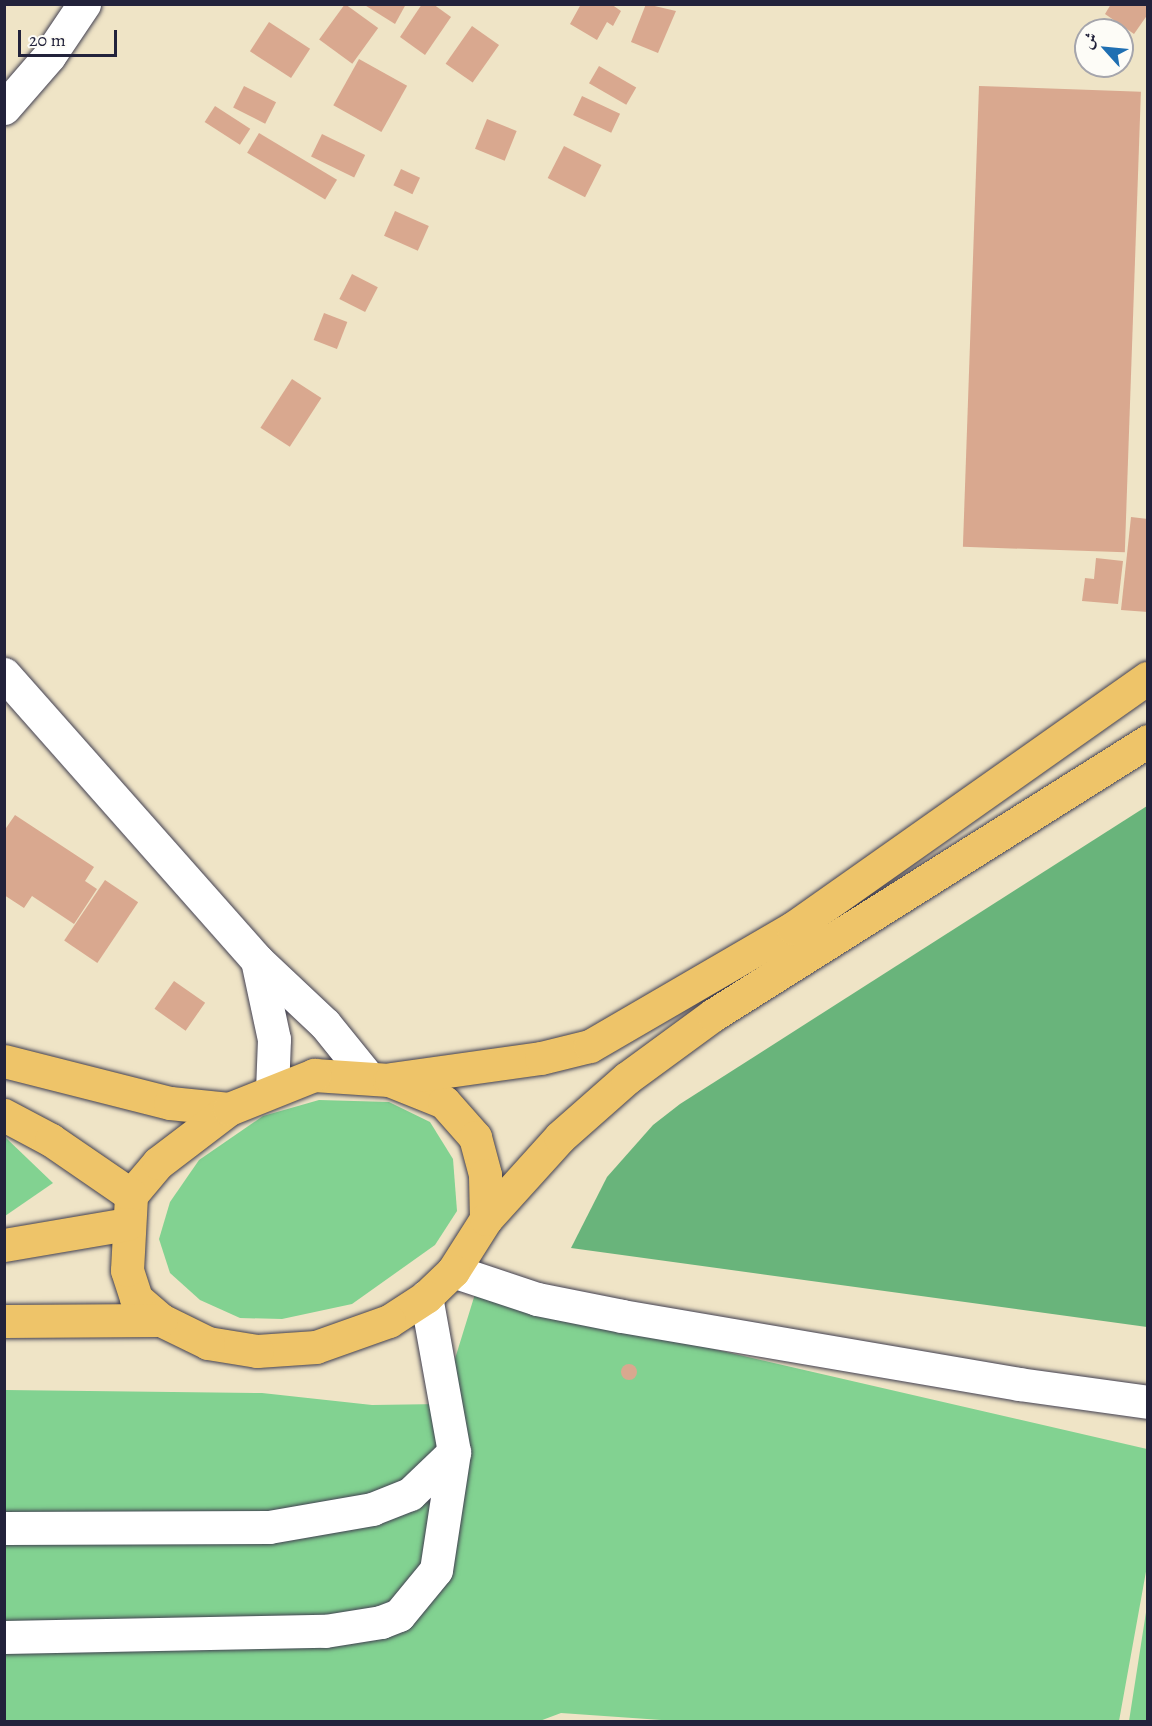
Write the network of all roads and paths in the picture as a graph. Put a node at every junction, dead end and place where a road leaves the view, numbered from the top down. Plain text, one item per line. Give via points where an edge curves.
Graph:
1 (84, 4) edge
2 (4, 108) edge
3 (4, 674) edge
4 (1148, 678) edge
5 (1148, 741) edge
6 (257, 960) junction
7 (4, 1061) edge
8 (378, 1078) junction
9 (272, 1090) junction
10 (229, 1109) junction
11 (4, 1114) edge
12 (129, 1209) junction
13 (486, 1219) junction
14 (4, 1245) edge
15 (453, 1271) junction
16 (426, 1297) junction
17 (4, 1320) edge
18 (161, 1320) junction
19 (1148, 1402) edge
20 (454, 1452) junction
21 (4, 1528) edge
22 (4, 1637) edge

1 - 2 street via 49,56
3 - 6 street
4 - 8 main road via 793,928 590,1046 541,1058
5 - 13 main road via 713,1015 627,1078 560,1137
6 - 8 street
6 - 9 street via 274,1039
7 - 10 main road via 170,1104
8 - 9 main road via 314,1075
8 - 13 main road via 444,1102 475,1137 485,1174
9 - 10 main road
10 - 12 main road via 158,1163
11 - 12 main road via 51,1140
12 - 14 main road
12 - 18 main road via 127,1270 136,1298
13 - 15 main road
15 - 16 main road
15 - 19 street via 537,1299 622,1316 1019,1384
16 - 18 main road via 389,1321 316,1347 256,1352 208,1343
16 - 20 street
17 - 18 main road
20 - 21 street via 411,1494 372,1509 269,1527
20 - 22 street via 436,1570 399,1615 381,1622 325,1631

